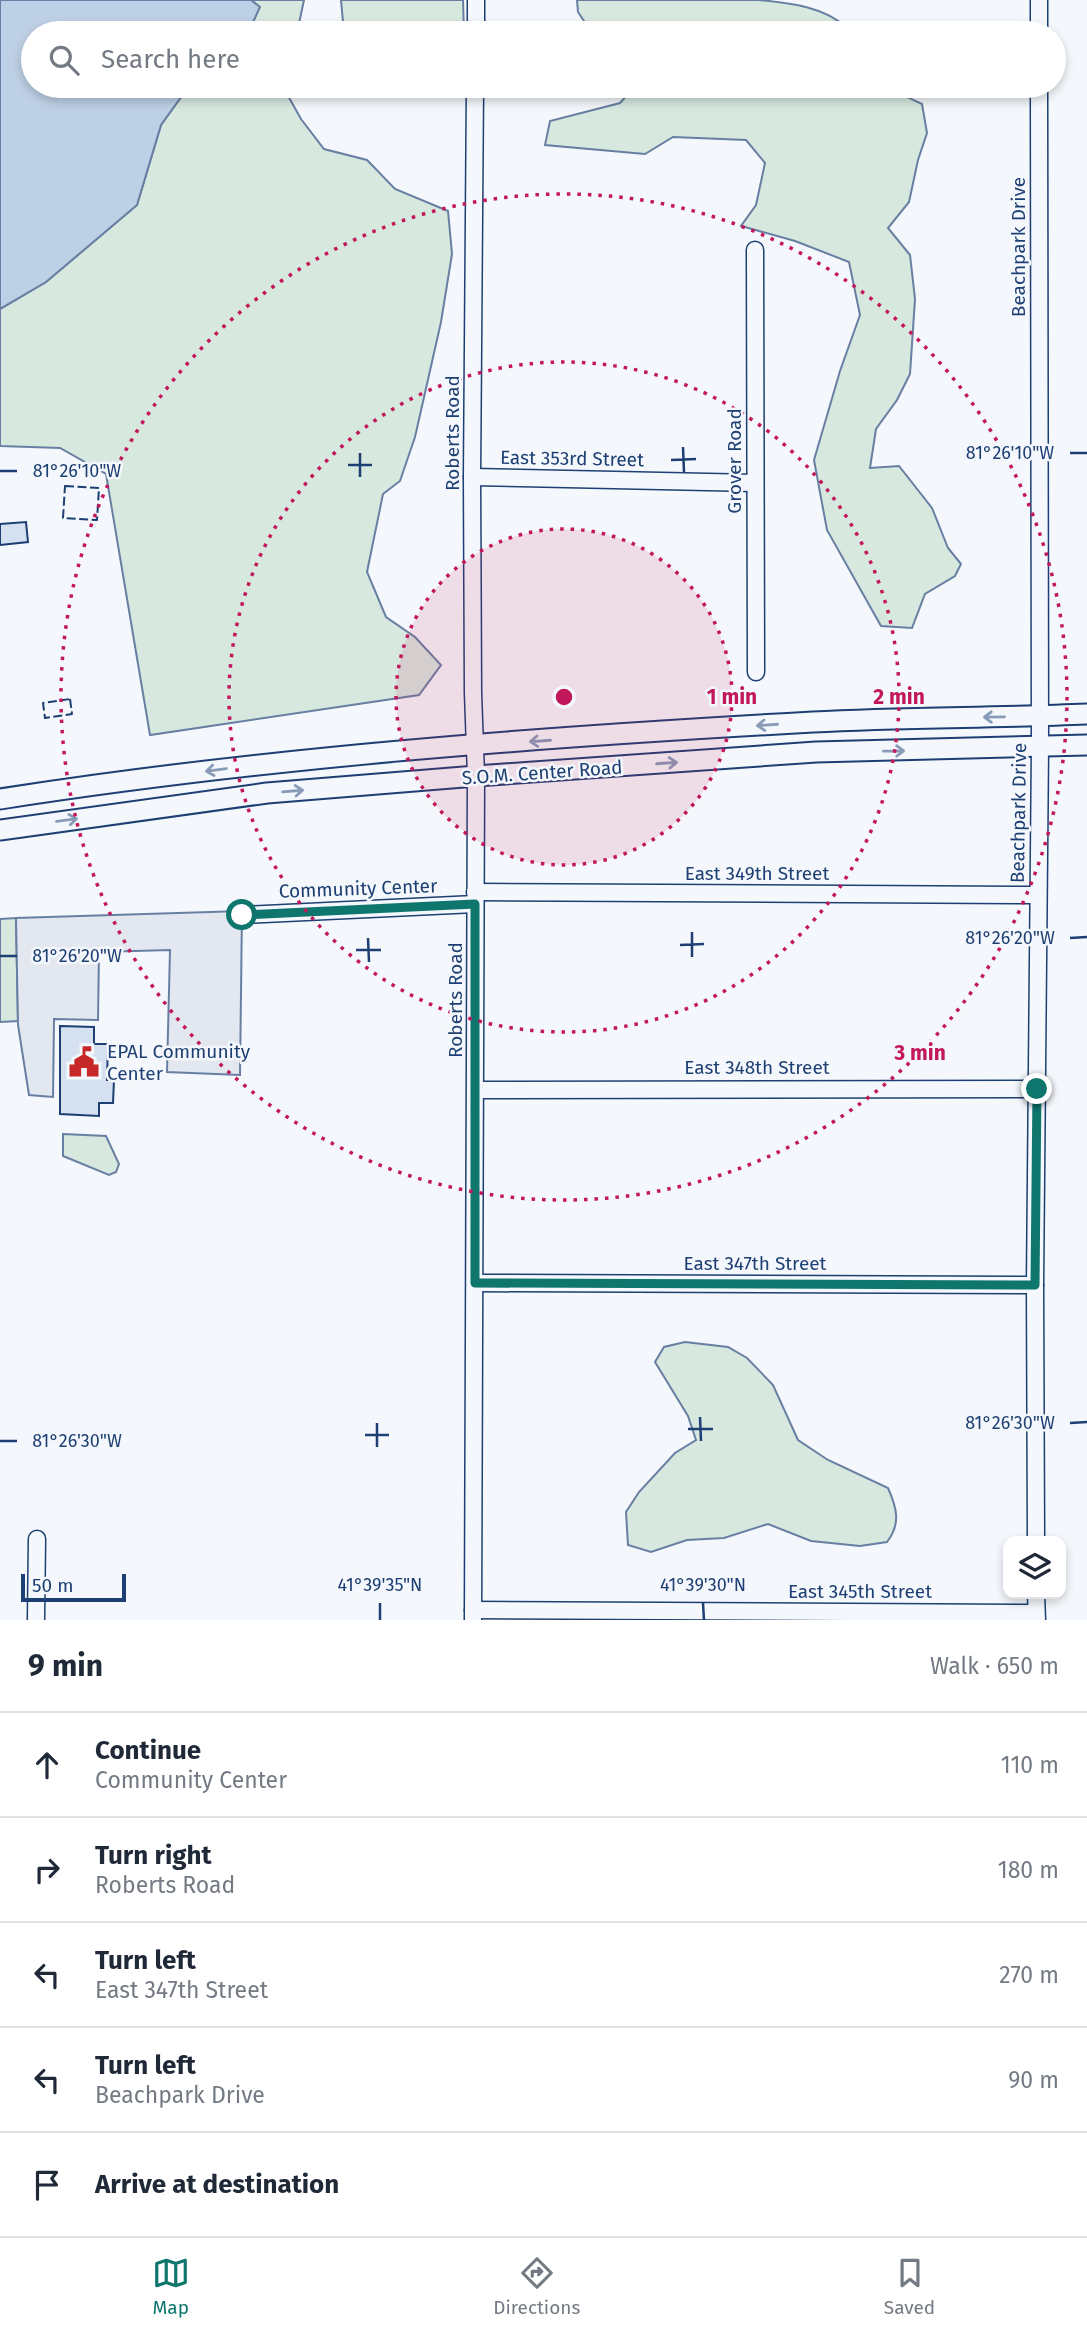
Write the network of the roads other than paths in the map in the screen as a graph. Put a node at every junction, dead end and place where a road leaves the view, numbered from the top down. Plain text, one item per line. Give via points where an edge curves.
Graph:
1 (476, 0) edge
2 (1039, 0) edge
3 (476, 21) edge
4 (1039, 21) edge
5 (475, 98) edge
6 (1039, 98) edge
7 (755, 250) dead end
8 (472, 477) junction
9 (755, 482) junction
10 (756, 672) dead end
11 (1087, 714) edge
12 (1039, 716) junction
13 (1087, 745) edge
14 (474, 746) junction
15 (1040, 747) junction
16 (477, 776) junction
17 (0, 799) edge
18 (0, 830) edge
19 (1038, 895) junction
20 (475, 898) junction
21 (242, 915) dead end
22 (1037, 1089) junction
23 (477, 1090) junction
24 (475, 1283) junction
25 (1035, 1285) junction
26 (1036, 1536) edge
27 (37, 1539) dead end
28 (473, 1615) edge
29 (1037, 1616) edge
30 (36, 1620) edge

1 - 3 street
2 - 4 street
5 - 8 street, Roberts Road
6 - 12 street, Beachpark Drive
7 - 9 street, Grover Road
8 - 9 street, East 353rd Street
8 - 14 street, Roberts Road
9 - 10 street, Grover Road
11 - 12 main road, S.O.M. Center Road
12 -> 14 main road, S.O.M. Center Road via 815,722
12 - 15 street, Beachpark Drive
13 - 15 main road, S.O.M. Center Road
14 - 16 street, Roberts Road
14 -> 17 main road, S.O.M. Center Road via 264,763
16 -> 15 main road, S.O.M. Center Road via 816,752
15 - 19 street, Beachpark Drive
18 -> 16 main road, S.O.M. Center Road via 267,793
16 - 20 street, Roberts Road
19 - 20 street, East 349th Street
19 - 22 street, Beachpark Drive
20 - 21 street, Community Center
20 - 23 street, Roberts Road
22 - 23 street, East 348th Street
22 - 25 street, Beachpark Drive
23 - 24 street, Roberts Road
24 - 25 street, East 347th Street
24 - 28 street, Roberts Road
25 - 26 street, Beachpark Drive
27 - 30 street
28 - 29 street, East 345th Street

